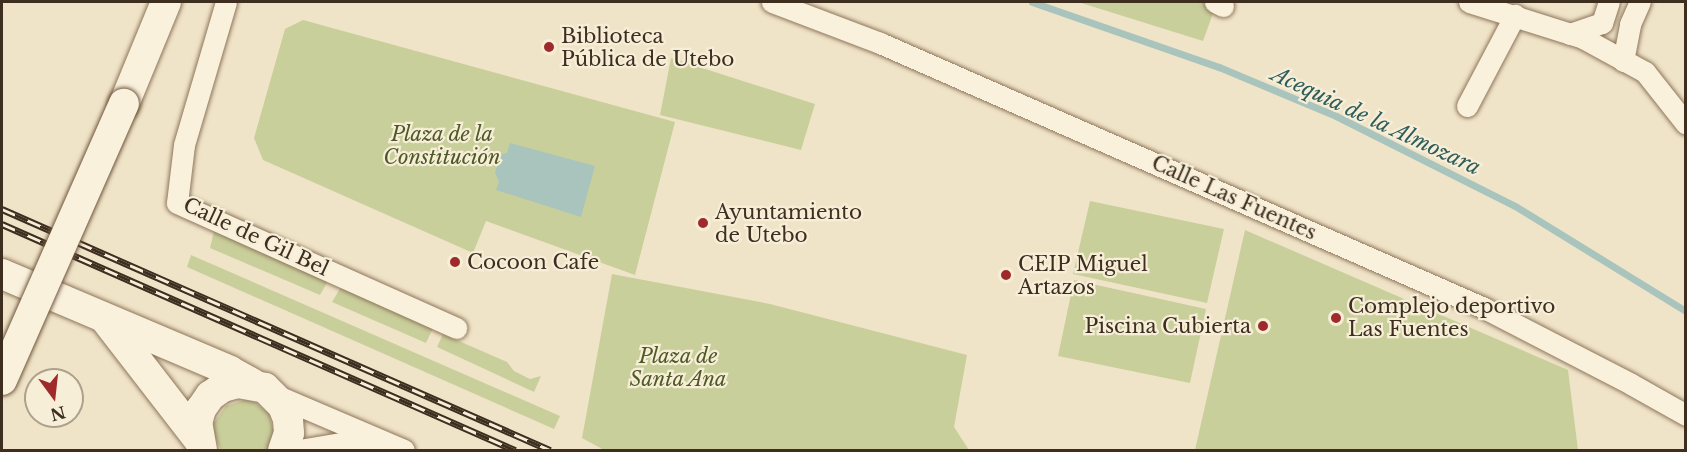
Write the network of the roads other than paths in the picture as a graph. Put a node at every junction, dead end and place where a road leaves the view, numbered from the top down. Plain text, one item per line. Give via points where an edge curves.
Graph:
1 (166, 2) edge
2 (226, 2) edge
3 (772, 2) edge
4 (1469, 2) edge
5 (1609, 2) edge
6 (1640, 2) edge
7 (1515, 15) junction
8 (1570, 34) junction
9 (1623, 61) junction
10 (1467, 106) dead end
11 (1686, 124) edge
12 (2, 274) edge
13 (106, 320) junction
14 (456, 328) dead end
15 (2, 380) edge
16 (264, 389) junction
17 (1686, 415) edge
18 (200, 445) edge
19 (399, 448) edge
20 (283, 450) edge
21 (299, 450) edge

1 - 15 street, bridge
2 - 14 street, Calle de Gil Bel via 184,145 177,203
3 - 17 street, Calle Las Fuentes via 880,43 1484,308
4 - 7 street
5 - 8 street via 1602,23
6 - 9 street via 1630,24
7 - 8 street
7 - 10 street
8 - 9 street
9 - 11 street via 1645,72
12 - 13 street
13 - 16 street
13 - 18 street
16 - 18 street via 238,383 210,396 199,416
16 - 19 street
16 - 20 street via 283,406 288,419 289,433
19 - 21 street via 352,441

